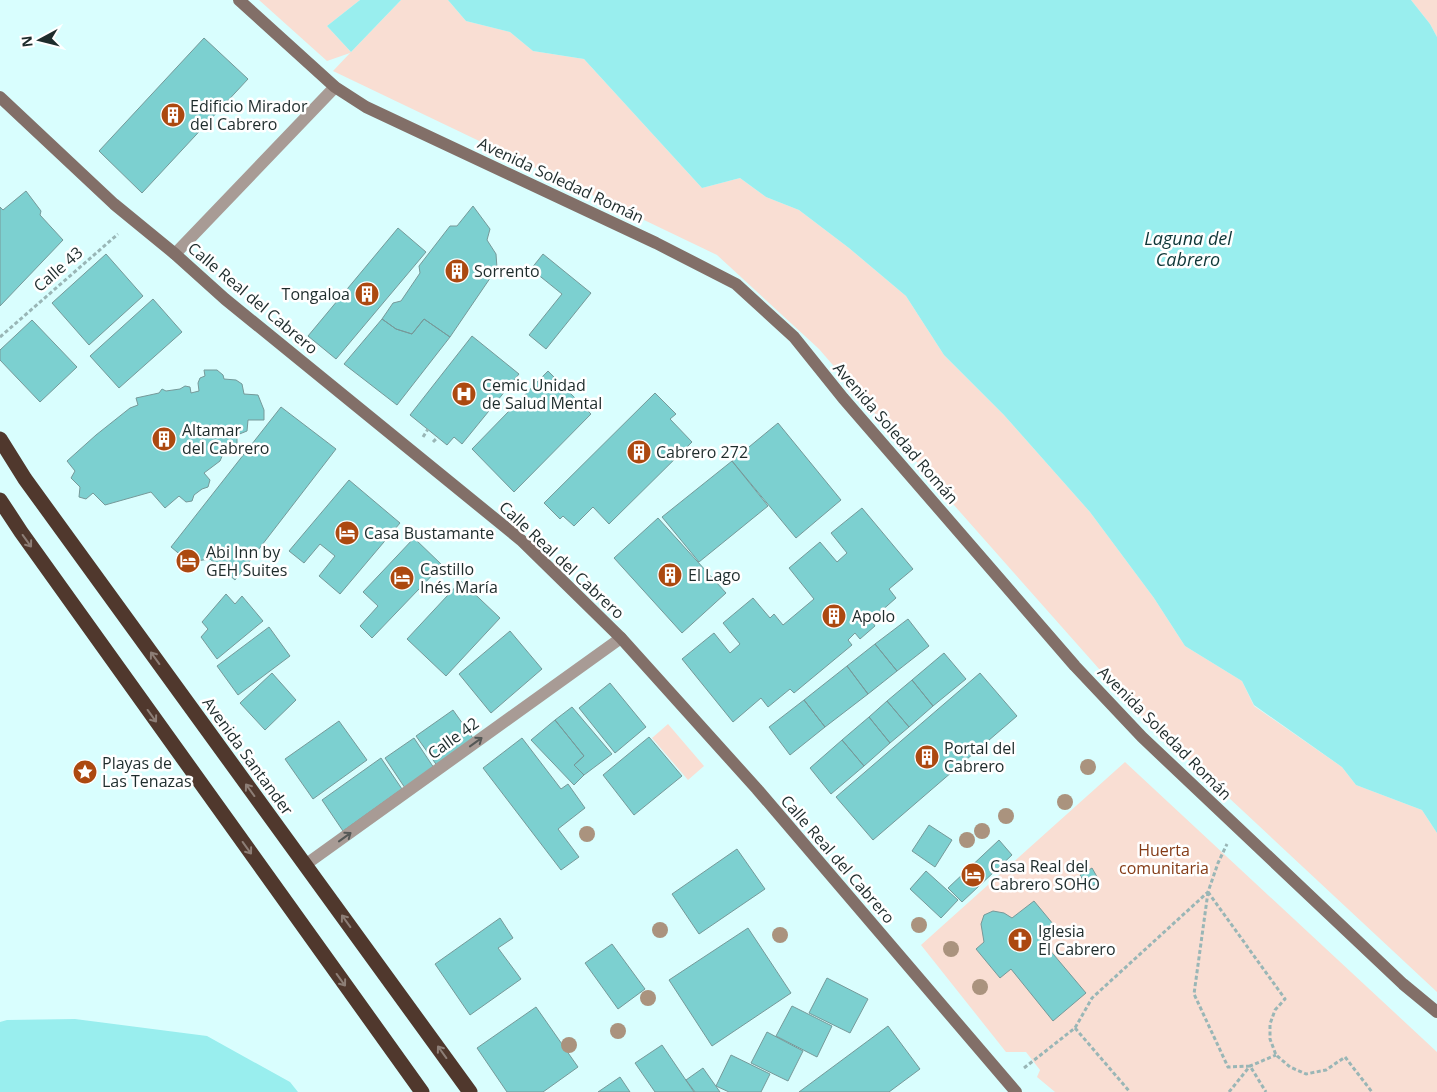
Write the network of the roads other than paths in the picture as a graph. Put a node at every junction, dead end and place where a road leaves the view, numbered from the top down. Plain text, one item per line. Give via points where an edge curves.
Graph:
1 (239, 0) edge
2 (335, 86) junction
3 (0, 97) edge
4 (175, 254) junction
5 (0, 439) edge
6 (0, 500) edge
7 (621, 638) junction
8 (305, 865) junction
9 (1437, 1012) edge
10 (422, 1092) edge
11 (470, 1092) edge
12 (1016, 1092) edge

1 - 2 street, Avenida Soledad Román
2 - 4 street
2 - 9 street, Avenida Soledad Román via 366,107 736,284 794,337 1075,666 1142,737 1403,984
3 - 4 street, Calle Real del Cabrero via 133,221
4 - 7 street, Calle Real del Cabrero via 225,299 521,540
8 -> 5 highway, Avenida Santander via 31,487
6 -> 10 highway
8 -> 7 street, Calle 42
7 - 12 street, Calle Real del Cabrero via 757,789
11 -> 8 highway, Avenida Santander

